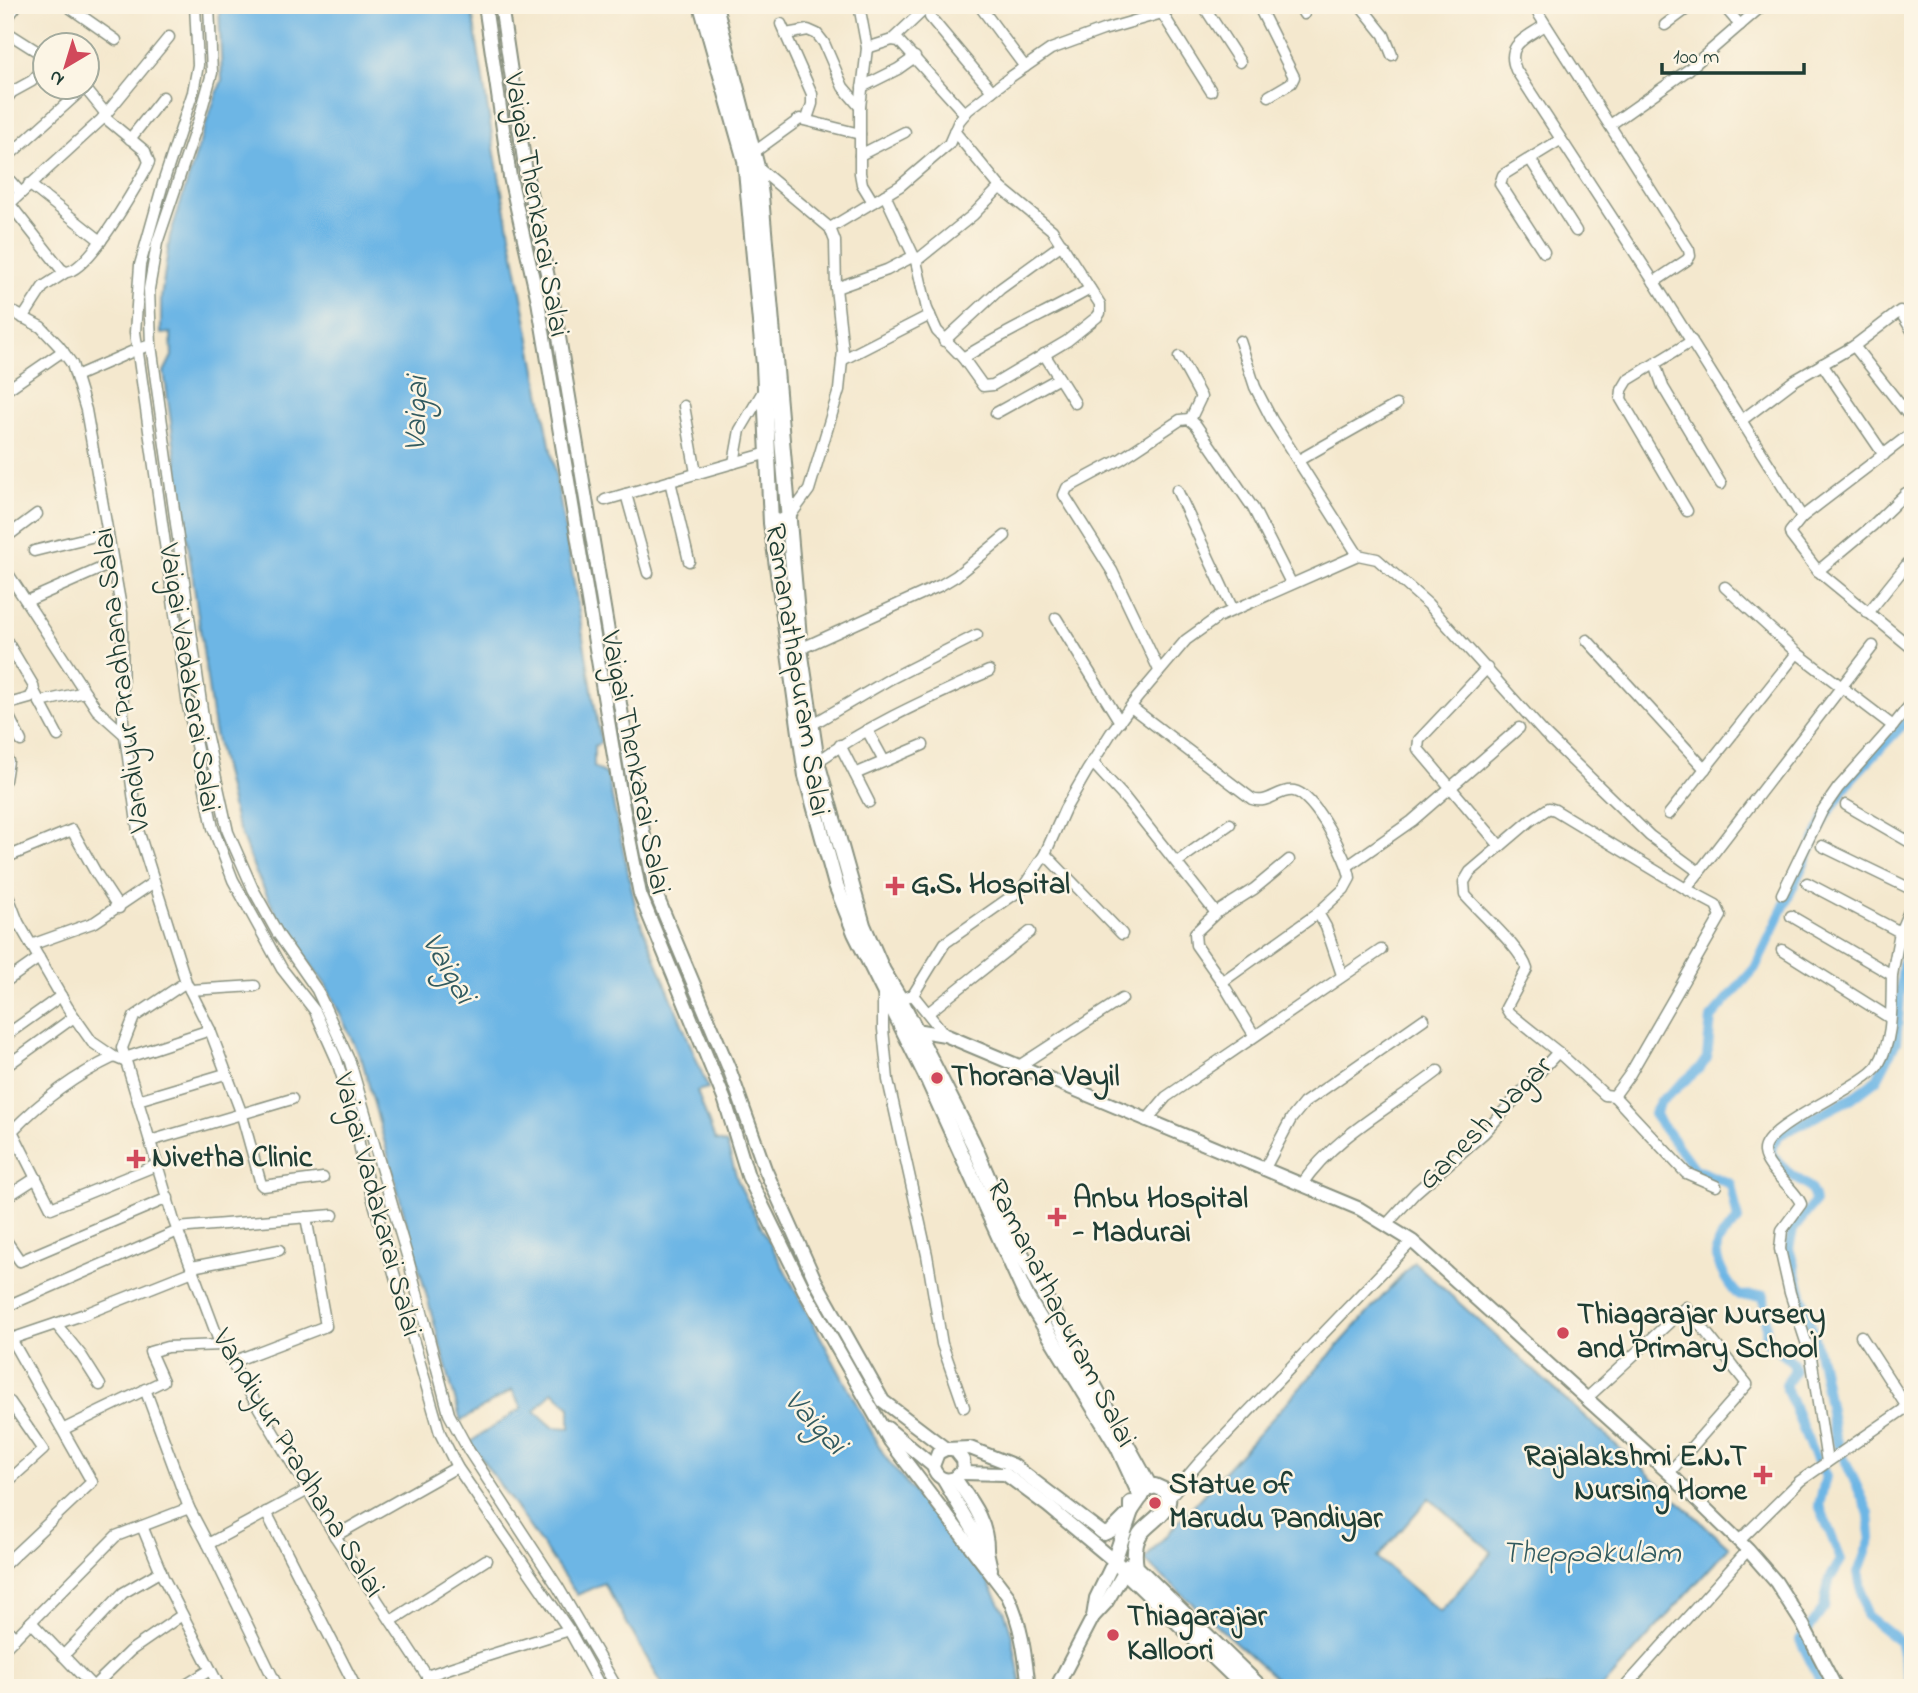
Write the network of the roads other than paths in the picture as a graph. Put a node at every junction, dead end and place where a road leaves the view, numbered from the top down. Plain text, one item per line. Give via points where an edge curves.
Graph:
1 (17, 5) edge
2 (66, 5) edge
3 (195, 5) edge
4 (209, 5) edge
5 (485, 5) edge
6 (501, 5) edge
7 (701, 5) edge
8 (715, 5) edge
9 (859, 5) edge
10 (929, 5) edge
11 (979, 5) edge
12 (1203, 5) edge
13 (1258, 5) edge
14 (1360, 5) edge
15 (1533, 5) edge
16 (1692, 5) edge
17 (1723, 5) edge
18 (1763, 5) edge
19 (1170, 8) edge
20 (930, 17) dead end
21 (5, 21) edge
22 (781, 24) dead end
23 (1545, 25) junction
24 (1665, 25) dead end
25 (1740, 25) junction
26 (5, 31) edge
27 (786, 34) junction
28 (169, 37) dead end
29 (116, 40) dead end
30 (892, 40) junction
31 (32, 48) edge
32 (867, 48) junction
33 (1392, 55) dead end
34 (915, 57) junction
35 (1240, 62) dead end
36 (1025, 67) junction
37 (32, 80) edge
38 (862, 87) junction
39 (992, 91) junction
40 (1210, 91) dead end
41 (1269, 96) dead end
42 (163, 97) dead end
43 (5, 101) edge
44 (69, 102) edge
45 (95, 102) edge
46 (860, 107) junction
47 (965, 114) junction
48 (105, 115) junction
49 (807, 119) junction
50 (1610, 125) junction
51 (954, 131) junction
52 (905, 132) dead end
53 (860, 134) junction
54 (130, 139) junction
55 (1560, 140) junction
56 (860, 155) junction
57 (5, 159) edge
58 (1530, 159) junction
59 (755, 160) junction
60 (5, 175) edge
61 (29, 184) junction
62 (1000, 187) junction
63 (20, 192) junction
64 (885, 195) junction
65 (873, 202) junction
66 (7, 205) edge
67 (830, 228) junction
68 (1576, 231) dead end
69 (101, 241) junction
70 (1062, 244) junction
71 (1544, 252) dead end
72 (915, 259) junction
73 (66, 272) junction
74 (1654, 282) junction
75 (836, 288) junction
76 (1090, 289) junction
77 (5, 312) edge
78 (930, 315) junction
79 (23, 318) junction
80 (1913, 332) edge
81 (944, 341) junction
82 (1240, 341) dead end
83 (1692, 341) junction
84 (151, 345) junction
85 (1854, 346) junction
86 (138, 349) junction
87 (63, 351) junction
88 (1044, 354) junction
89 (963, 358) junction
90 (1179, 358) dead end
91 (842, 360) junction
92 (1655, 364) junction
93 (1822, 364) junction
94 (75, 376) junction
95 (1059, 378) junction
96 (765, 388) junction
97 (5, 391) edge
98 (1075, 403) dead end
99 (1396, 405) dead end
100 (684, 406) dead end
101 (996, 413) dead end
102 (1190, 420) junction
103 (1742, 420) junction
104 (1913, 421) edge
105 (1913, 432) edge
106 (768, 453) junction
107 (1884, 455) junction
108 (1299, 460) junction
109 (734, 463) junction
110 (696, 473) junction
111 (670, 481) junction
112 (1721, 484) dead end
113 (1177, 490) dead end
114 (1906, 492) dead end
115 (626, 494) junction
116 (605, 500) dead end
117 (1687, 511) dead end
118 (37, 514) dead end
119 (790, 516) junction
120 (1802, 517) junction
121 (771, 523) junction
122 (7, 533) edge
123 (107, 533) junction
124 (1005, 536) dead end
125 (34, 551) dead end
126 (1358, 555) junction
127 (1913, 557) edge
128 (689, 561) dead end
129 (113, 564) junction
130 (5, 569) edge
131 (1818, 571) junction
132 (648, 573) dead end
133 (1291, 583) junction
134 (1726, 587) dead end
135 (27, 601) junction
136 (1233, 610) junction
137 (1868, 613) junction
138 (1056, 618) dead end
139 (977, 635) dead end
140 (5, 638) edge
141 (1587, 640) dead end
142 (1911, 644) edge
143 (1872, 646) dead end
144 (800, 649) junction
145 (1797, 653) junction
146 (1487, 668) junction
147 (989, 670) dead end
148 (1159, 670) junction
149 (1840, 688) junction
150 (34, 691) junction
151 (85, 692) junction
152 (1913, 701) edge
153 (40, 702) junction
154 (5, 707) edge
155 (1132, 707) junction
156 (1909, 715) edge
157 (1120, 722) junction
158 (813, 724) junction
159 (1892, 726) junction
160 (1519, 728) dead end
161 (867, 730) junction
162 (125, 735) junction
163 (58, 736) dead end
164 (21, 741) dead end
165 (840, 745) junction
166 (923, 745) dead end
167 (5, 757) edge
168 (884, 761) junction
169 (817, 762) junction
170 (1092, 762) junction
171 (1705, 769) junction
172 (855, 774) junction
173 (5, 780) edge
174 (1452, 788) junction
175 (869, 802) dead end
176 (1846, 805) dead end
177 (1669, 814) dead end
178 (1230, 824) dead end
179 (1913, 844) edge
180 (1500, 846) junction
181 (1822, 846) dead end
182 (1045, 854) junction
183 (5, 858) edge
184 (1289, 860) dead end
185 (1177, 862) junction
186 (1349, 865) junction
187 (1699, 872) junction
188 (155, 882) junction
189 (1807, 883) dead end
190 (5, 888) edge
191 (1686, 889) junction
192 (1913, 890) edge
193 (1782, 894) dead end
194 (1913, 902) edge
195 (9, 908) edge
196 (120, 908) junction
197 (1216, 913) junction
198 (1318, 913) junction
199 (1791, 916) dead end
200 (18, 922) junction
201 (5, 931) edge
202 (1030, 932) dead end
203 (1900, 932) junction
204 (1122, 934) dead end
205 (31, 945) junction
206 (1381, 950) dead end
207 (1782, 950) dead end
208 (39, 958) junction
209 (883, 971) junction
210 (1342, 975) junction
211 (1892, 975) junction
212 (5, 982) edge
213 (1222, 982) junction
214 (189, 986) junction
215 (255, 986) dead end
216 (883, 989) junction
217 (61, 996) junction
218 (906, 997) junction
219 (1122, 999) dead end
220 (928, 1013) junction
221 (74, 1017) junction
222 (1890, 1018) junction
223 (1424, 1019) dead end
224 (909, 1029) junction
225 (210, 1030) junction
226 (945, 1035) junction
227 (1254, 1035) junction
228 (5, 1036) edge
229 (1558, 1052) junction
230 (114, 1057) junction
231 (126, 1060) junction
232 (1019, 1066) junction
233 (5, 1067) edge
234 (1438, 1071) dead end
235 (225, 1074) junction
236 (1614, 1096) junction
237 (292, 1099) dead end
238 (138, 1100) junction
239 (241, 1112) junction
240 (1146, 1121) junction
241 (8, 1125) edge
242 (150, 1140) junction
243 (158, 1164) junction
244 (1264, 1170) junction
245 (36, 1178) junction
246 (323, 1178) dead end
247 (1302, 1184) junction
248 (1716, 1186) dead end
249 (5, 1198) edge
250 (168, 1198) junction
251 (333, 1215) dead end
252 (306, 1217) junction
253 (1388, 1224) junction
254 (178, 1230) junction
255 (5, 1239) edge
256 (1412, 1241) junction
257 (279, 1250) dead end
258 (192, 1269) junction
259 (5, 1307) edge
260 (56, 1324) junction
261 (8, 1335) edge
262 (1861, 1336) dead end
263 (222, 1345) junction
264 (232, 1362) junction
265 (100, 1385) dead end
266 (145, 1389) junction
267 (1587, 1398) junction
268 (5, 1405) edge
269 (1910, 1405) edge
270 (964, 1407) dead end
271 (881, 1423) junction
272 (64, 1429) junction
273 (462, 1438) junction
274 (447, 1447) junction
275 (951, 1450) junction
276 (1823, 1465) junction
277 (933, 1466) junction
278 (457, 1467) junction
279 (1669, 1473) junction
280 (953, 1477) junction
281 (1131, 1477) junction
282 (5, 1484) edge
283 (307, 1490) junction
284 (1145, 1492) junction
285 (1169, 1499) junction
286 (188, 1508) junction
287 (1131, 1511) junction
288 (266, 1512) junction
289 (142, 1526) junction
290 (334, 1535) junction
291 (208, 1544) junction
292 (1743, 1546) junction
293 (1134, 1555) junction
294 (486, 1560) dead end
295 (5, 1564) edge
296 (1120, 1566) junction
297 (161, 1571) junction
298 (992, 1573) junction
299 (183, 1615) junction
300 (391, 1620) junction
301 (31, 1622) junction
302 (5, 1627) edge
303 (569, 1630) junction
304 (15, 1638) junction
305 (5, 1648) edge
306 (63, 1656) junction
307 (210, 1670) junction
308 (427, 1676) junction
309 (5, 1681) edge
310 (1059, 1685) edge
311 (93, 1687) edge
312 (12, 1688) edge
313 (181, 1688) edge
314 (220, 1688) edge
315 (278, 1688) edge
316 (356, 1688) edge
317 (428, 1688) edge
318 (601, 1688) edge
319 (618, 1688) edge
320 (1029, 1688) edge
321 (1246, 1688) edge
322 (1261, 1688) edge
323 (1623, 1688) edge
324 (1836, 1688) edge

1 - 21 street
2 - 29 street
3 - 86 street, Vaigai Vadakarai Salai via 198,65 140,265
4 - 84 street, Vaigai Vadakarai Salai via 212,73 157,243 149,289
5 - 271 main road, Vaigai Thenkarai Salai via 510,177 538,301 640,894 725,1101 748,1176 804,1290
6 - 275 main road, Vaigai Thenkarai Salai via 526,173 553,301 656,894 730,1071 765,1169 815,1280 883,1401
7 - 96 highway, Ramanathapuram Salai via 745,160
8 - 59 highway, Ramanathapuram Salai
9 - 32 street
10 - 30 street
11 - 36 street
12 - 35 street
13 - 41 street via 1294,77
14 - 33 street via 1384,35
15 - 23 street
16 - 24 street
17 - 25 street
18 - 25 street
19 - 36 street via 1051,49
19 - 40 street
20 - 39 street
22 - 27 street
23 - 50 street
23 - 55 street via 1519,43 1512,60
25 - 50 street via 1688,70
26 - 31 street
27 - 46 street via 808,30 817,34 843,88
27 - 49 street via 813,94
28 - 48 street
30 - 32 street
30 - 34 street
32 - 38 street
34 - 38 street
34 - 47 street
36 - 39 street
37 - 43 street
38 - 46 street
39 - 47 street
42 - 54 street
44 - 57 street
45 - 48 street
46 - 53 street
47 - 51 street
48 - 54 street
48 - 61 street
49 - 53 street
49 - 59 street via 795,121
50 - 74 street via 1689,250 1687,260
51 - 62 street
51 - 64 street via 945,148
52 - 56 street
53 - 56 street
54 - 69 street via 145,151 149,162
55 - 58 street
55 - 74 street
56 - 65 street via 862,184
58 - 68 street
58 - 71 street via 1503,175 1500,184
59 - 67 street
59 - 119 highway, Ramanathapuram Salai
60 - 63 street
61 - 63 street
61 - 69 street
62 - 70 street via 1046,224
62 - 72 street via 973,215
63 - 66 street
64 - 65 street
64 - 72 street
65 - 67 street
66 - 73 street
67 - 75 street via 835,241
69 - 73 street via 75,270
70 - 76 street
70 - 81 street via 1000,289
72 - 75 street
72 - 78 street
73 - 79 street via 43,287
74 - 83 street
75 - 91 street
76 - 88 street via 1100,313
76 - 89 street
77 - 79 street, Vandiyur Pradhana Salai
78 - 81 street
78 - 91 street
79 - 87 street, Vandiyur Pradhana Salai via 41,327
80 - 85 street via 1900,311
81 - 89 street
82 - 108 street via 1255,387
83 - 92 street
83 - 103 street
84 - 86 street
84 - 273 street, Vaigai Vadakarai Salai via 204,724 228,832 253,890 317,990 350,1062 449,1414
85 - 93 street
85 - 104 street
86 - 94 street
86 - 274 street, Vaigai Vadakarai Salai via 188,706 213,828 263,938 314,1011 335,1058
87 - 94 street, Vandiyur Pradhana Salai
87 - 97 street
88 - 89 street via 987,387 979,383
88 - 95 street
90 - 102 street via 1201,397
91 - 119 street via 839,390 809,490
92 - 112 street via 1663,387
92 - 117 street via 1629,380 1621,400
93 - 103 street
93 - 107 street
94 - 123 street, Vandiyur Pradhana Salai via 86,410
95 - 98 street
95 - 101 street
96 - 106 highway, Ramanathapuram Salai
96 - 109 street via 740,430
99 - 108 street
100 - 110 street
102 - 133 street via 1253,508
102 - 148 street via 1180,421 1063,493 1112,571
103 - 120 street
105 - 107 street
106 - 109 street
106 - 121 highway, Ramanathapuram Salai
107 - 120 street
108 - 126 street
109 - 110 street
110 - 111 street
111 - 115 street
111 - 128 street
113 - 136 street
114 - 131 street
115 - 116 street
115 - 132 street
118 - 122 street
119 - 121 street
119 - 144 highway, Ramanathapuram Salai
120 - 131 street via 1791,536
121 - 216 highway, Ramanathapuram Salai via 806,776 836,884
123 - 125 street
123 - 129 street, Vandiyur Pradhana Salai
124 - 144 street via 941,585
126 - 133 street
126 - 146 street via 1377,559 1428,604
127 - 137 street
129 - 135 street
129 - 162 street, Vandiyur Pradhana Salai via 121,613
130 - 135 street
131 - 137 street
133 - 136 street
134 - 145 street
135 - 151 street
136 - 148 street via 1186,640
137 - 142 street
138 - 157 street
139 - 158 street
140 - 150 street
141 - 171 street
143 - 149 street
144 - 158 highway, Ramanathapuram Salai
145 - 149 street
145 - 171 street
146 - 174 street via 1419,740 1418,751
146 - 187 street via 1544,733 1650,836
147 - 161 street
148 - 155 street
149 - 159 street
149 - 187 street
150 - 153 street
150 - 154 street via 30,698
151 - 153 street
151 - 162 street
152 - 156 street
153 - 163 street
154 - 164 street
155 - 157 street
155 - 186 street via 1252,799 1264,801 1295,791 1302,794 1312,802
156 - 159 street
157 - 170 street
158 - 169 highway, Ramanathapuram Salai
159 - 193 street via 1822,811
160 - 174 street
161 - 165 street
161 - 168 street
162 - 188 street, Vandiyur Pradhana Salai via 138,830
165 - 169 street
165 - 172 street
166 - 168 street
167 - 173 street
168 - 172 street
169 - 209 highway, Ramanathapuram Salai via 863,925
170 - 182 street
170 - 185 street
171 - 177 street
172 - 175 street
174 - 180 street
174 - 186 street
176 - 179 street
178 - 185 street
180 - 191 street via 1549,808
180 - 229 street via 1470,872 1463,889 1525,962 1526,974 1506,1008
181 - 192 street
182 - 204 street
182 - 218 street via 1022,889 945,943
183 - 196 street via 72,830
184 - 197 street
185 - 197 street
186 - 198 street via 1350,878 1344,889
187 - 191 street
188 - 196 street
188 - 214 street, Vandiyur Pradhana Salai
189 - 203 street
190 - 195 street
191 - 236 street via 1716,905 1721,916
194 - 203 street
195 - 200 street
196 - 205 street
197 - 213 street via 1200,926 1194,939
198 - 210 street
198 - 213 street
199 - 211 street
200 - 201 street
200 - 205 street
202 - 220 street
203 - 211 street
205 - 208 street
206 - 210 street
207 - 222 street
208 - 212 street
208 - 217 street
209 - 216 street
209 - 218 highway, Ramanathapuram Salai
210 - 227 street
211 - 222 street
213 - 227 street
214 - 215 street
214 - 225 street
214 - 231 street, Vandiyur Pradhana Salai via 134,1017 122,1048
216 - 224 highway, Ramanathapuram Salai
216 - 270 street via 888,1080 942,1344
217 - 221 street
217 - 228 street
218 - 220 street
218 - 224 highway, Ramanathapuram Salai
219 - 232 street
220 - 226 street
221 - 230 street via 92,1042
221 - 233 street
222 - 276 street via 1887,1043 1872,1073 1800,1115 1774,1136 1764,1153 1801,1204 1782,1230 1780,1249 1811,1357
223 - 244 street via 1304,1103
224 - 226 main road
224 - 281 highway, Ramanathapuram Salai via 1027,1298 1118,1447
224 - 284 highway, Ramanathapuram Salai via 973,1143 1017,1246
225 - 231 street
225 - 235 street
226 - 232 main road
227 - 240 street via 1166,1097
229 - 236 street, Ganesh Nagar via 1605,1095
229 - 253 street, Ganesh Nagar via 1485,1133 1416,1192
230 - 231 street
230 - 241 street
231 - 238 street, Vandiyur Pradhana Salai
232 - 240 main road
234 - 247 street via 1331,1150
235 - 238 street
235 - 239 street
236 - 248 street, Ganesh Nagar via 1686,1173
237 - 239 street
238 - 242 street, Vandiyur Pradhana Salai
239 - 242 street
239 - 246 street via 263,1186
240 - 244 main road
241 - 245 street
242 - 243 street, Vandiyur Pradhana Salai
243 - 245 street via 51,1208
243 - 250 street, Vandiyur Pradhana Salai
244 - 247 main road
245 - 249 street
247 - 253 main road
250 - 254 street, Vandiyur Pradhana Salai
250 - 255 street via 20,1261
251 - 252 street
252 - 254 street
252 - 264 street via 326,1326
253 - 256 main road
254 - 258 street, Vandiyur Pradhana Salai
254 - 259 street
256 - 267 main road
256 - 285 street
257 - 258 street
258 - 260 street
258 - 263 street, Vandiyur Pradhana Salai
260 - 261 street
260 - 265 street
261 - 272 street
262 - 269 street
263 - 264 street, Vandiyur Pradhana Salai
263 - 266 street via 150,1352 163,1381
264 - 283 street, Vandiyur Pradhana Salai
266 - 272 street
266 - 286 street
267 - 279 main road
267 - 279 street via 1686,1307 1747,1384
268 - 282 street via 10,1402 43,1450
269 - 276 street
271 - 277 main road, Vaigai Thenkarai Salai
271 - 298 main road, Vaigai Thenkarai Salai
272 - 295 street via 92,1482
273 - 274 street
273 - 319 street, Vaigai Vadakarai Salai
274 - 278 street, Vaigai Vadakarai Salai
275 - 277 main road via 935,1457
275 - 280 main road via 963,1460
275 - 287 main road, Vaigai Thenkarai Salai via 970,1448 1013,1465 1104,1534
276 - 292 street via 1800,1480
277 - 280 main road via 936,1474
278 - 290 street
278 - 303 street, Vaigai Vadakarai Salai
279 - 292 main road
280 - 296 main road via 1005,1474
280 - 298 main road, Vaigai Thenkarai Salai via 981,1518
281 - 284 highway
281 - 287 highway, Ramanathapuram Salai
283 - 288 street
283 - 290 street, Vandiyur Pradhana Salai
284 - 285 highway via 1163,1488
284 - 287 highway
285 - 293 highway via 1165,1511 1138,1536
286 - 289 street
286 - 291 street
287 - 296 highway, Ramanathapuram Salai
288 - 291 street
288 - 316 street
289 - 297 street
289 - 301 street via 116,1536
290 - 300 street, Vandiyur Pradhana Salai
291 - 315 street
292 - 323 street
292 - 324 main road via 1776,1582
293 - 296 main road
293 - 322 highway via 1136,1567
294 - 300 street
296 - 310 main road via 1106,1603 1093,1617
296 - 321 highway
297 - 299 street
297 - 306 street via 123,1593
298 - 320 main road, Vaigai Thenkarai Salai via 1018,1619
299 - 307 street
299 - 311 street via 130,1651
300 - 308 street, Vandiyur Pradhana Salai
301 - 304 street
301 - 306 street
302 - 304 street
303 - 308 street
303 - 318 street, Vaigai Vadakarai Salai
304 - 305 street
306 - 311 street
307 - 313 street
307 - 314 street
308 - 317 street, Vandiyur Pradhana Salai
309 - 312 street

